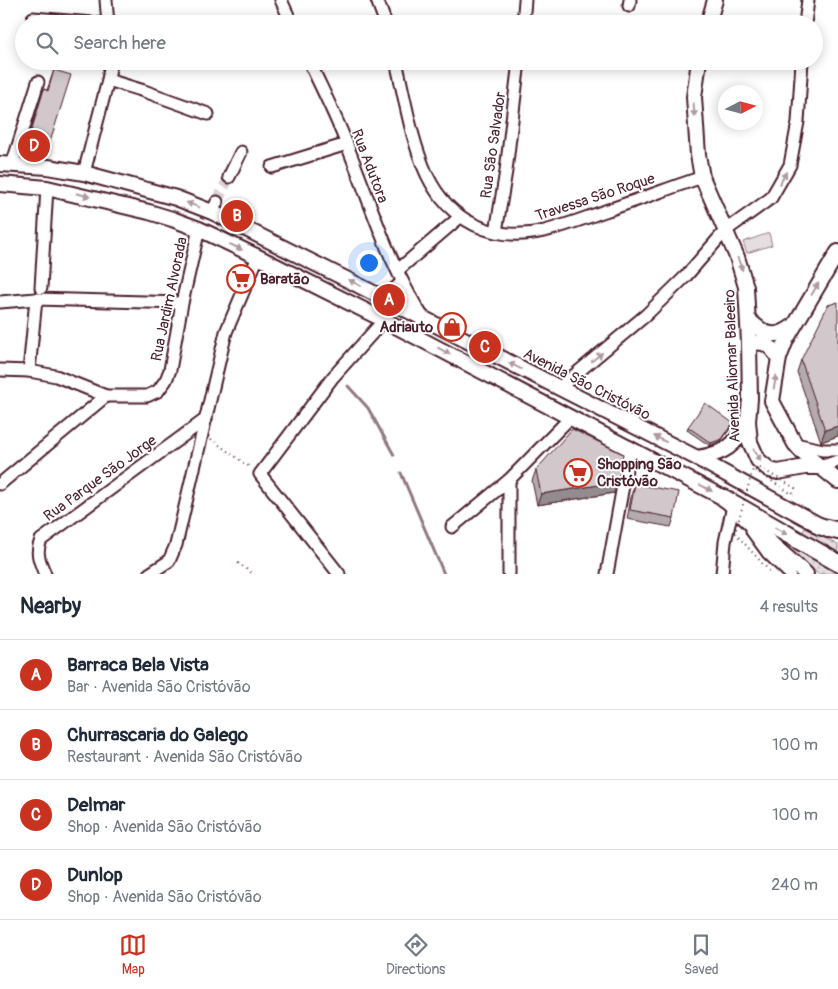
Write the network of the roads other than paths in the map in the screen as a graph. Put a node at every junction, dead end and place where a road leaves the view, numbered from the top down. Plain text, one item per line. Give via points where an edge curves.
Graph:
1 (106, 0) edge
2 (281, 0) edge
3 (377, 0) edge
4 (526, 0) edge
5 (715, 0) edge
6 (808, 0) edge
7 (106, 15) edge
8 (288, 15) edge
9 (383, 15) edge
10 (524, 15) edge
11 (711, 15) edge
12 (806, 15) edge
13 (110, 70) edge
14 (313, 70) edge
15 (398, 70) edge
16 (518, 70) edge
17 (697, 70) edge
18 (801, 70) edge
19 (108, 80) junction
20 (38, 82) dead end
21 (208, 114) dead end
22 (347, 144) junction
23 (241, 152) dead end
24 (6, 164) edge
25 (272, 167) dead end
26 (84, 173) junction
27 (229, 177) tunnel mouth
28 (702, 177) junction
29 (0, 184) edge
30 (47, 188) junction
31 (460, 217) junction
32 (199, 229) junction
33 (725, 231) junction
34 (496, 232) junction
35 (838, 252) edge
36 (258, 257) junction
37 (398, 270) junction
38 (402, 282) junction
39 (41, 288) dead end
40 (380, 298) junction
41 (36, 300) junction
42 (0, 302) edge
43 (182, 303) junction
44 (424, 319) junction
45 (748, 319) junction
46 (384, 320) junction
47 (792, 327) junction
48 (749, 344) junction
49 (779, 358) junction
50 (0, 370) edge
51 (29, 371) junction
52 (559, 388) junction
53 (106, 396) junction
54 (570, 418) junction
55 (206, 419) junction
56 (748, 421) junction
57 (794, 442) junction
58 (630, 447) junction
59 (838, 450) edge
60 (697, 458) junction
61 (838, 461) edge
62 (820, 467) junction
63 (785, 471) junction
64 (509, 480) junction
65 (838, 481) edge
66 (0, 484) edge
67 (733, 506) junction
68 (819, 526) junction
69 (452, 528) dead end
70 (838, 531) edge
71 (838, 535) edge
72 (838, 563) edge
73 (45, 574) edge
74 (149, 574) edge
75 (339, 574) edge
76 (509, 574) edge
77 (606, 574) edge
78 (722, 574) edge
79 (790, 574) edge
80 (806, 574) edge

1 - 7 street
2 - 8 street
3 - 9 street
4 - 10 street
5 - 11 main road
6 - 12 street
13 - 19 street
14 - 22 street, Rua Adutora
15 - 31 street, Travessa São Roque via 414,138 428,175 444,202
16 - 34 street, Rua São Salvador
17 -> 28 main road, Avenida Aliomar Baleeiro via 694,97
33 -> 18 street via 771,198 790,165 798,122
19 - 21 street
19 - 26 street
20 - 24 street
22 - 25 street
22 - 37 street, Rua Adutora
23 - 27 street
24 - 26 main road, Avenida São Cristóvão
40 -> 26 main road, Avenida São Cristóvão via 215,207
28 - 33 main road, Avenida Aliomar Baleeiro
28 - 34 street, Travessa São Roque via 542,231
29 - 30 main road
30 -> 32 main road via 172,218
30 - 39 street
31 - 34 street, Travessa São Roque
31 - 37 street
32 -> 36 main road
32 - 43 street, Rua Jardim Alvorada
33 -> 45 main road, Avenida Aliomar Baleeiro via 745,279
52 -> 33 street via 646,315
47 -> 35 main road
36 - 46 main road
36 - 55 street via 226,332
37 - 38 street, Rua Adutora
38 - 40 street
38 - 44 street, Rua Adutora
40 - 44 main road, Avenida São Cristóvão
41 - 42 street
41 - 43 street
41 - 51 street
43 - 53 street, Rua Jardim Alvorada via 170,370 158,391 147,396
52 -> 44 main road, Avenida São Cristóvão
45 - 47 main road via 772,335 782,334
45 - 48 main road, Avenida Aliomar Baleeiro
46 -> 54 main road
46 - 75 street via 333,377 260,474
47 - 49 main road
48 - 49 main road via 761,342 770,346
48 - 56 main road, Avenida Aliomar Baleeiro
57 -> 49 main road via 773,405
50 - 51 street
51 - 53 street via 56,376
60 -> 52 main road, Avenida São Cristóvão
53 - 66 street
54 - 58 main road
54 - 64 street
55 - 73 street, Rua Parque São Jorge via 41,540 37,554
55 - 74 street via 172,556
56 - 60 main road via 743,432 727,449
56 -> 63 main road, Avenida Aliomar Baleeiro via 750,442 758,460 770,470
57 - 59 street via 823,450
57 - 62 main road
57 - 63 main road via 794,456
58 -> 67 main road
58 - 77 street
60 - 68 main road, Avenida São Cristóvão
61 - 62 street
62 - 63 main road, Avenida Aliomar Baleeiro via 805,466
62 - 65 main road
64 - 69 street
64 - 76 street
67 -> 72 highway
67 - 78 street
67 - 79 street via 768,553
67 - 80 main road
68 - 70 highway
68 - 71 main road, Avenida São Cristóvão

